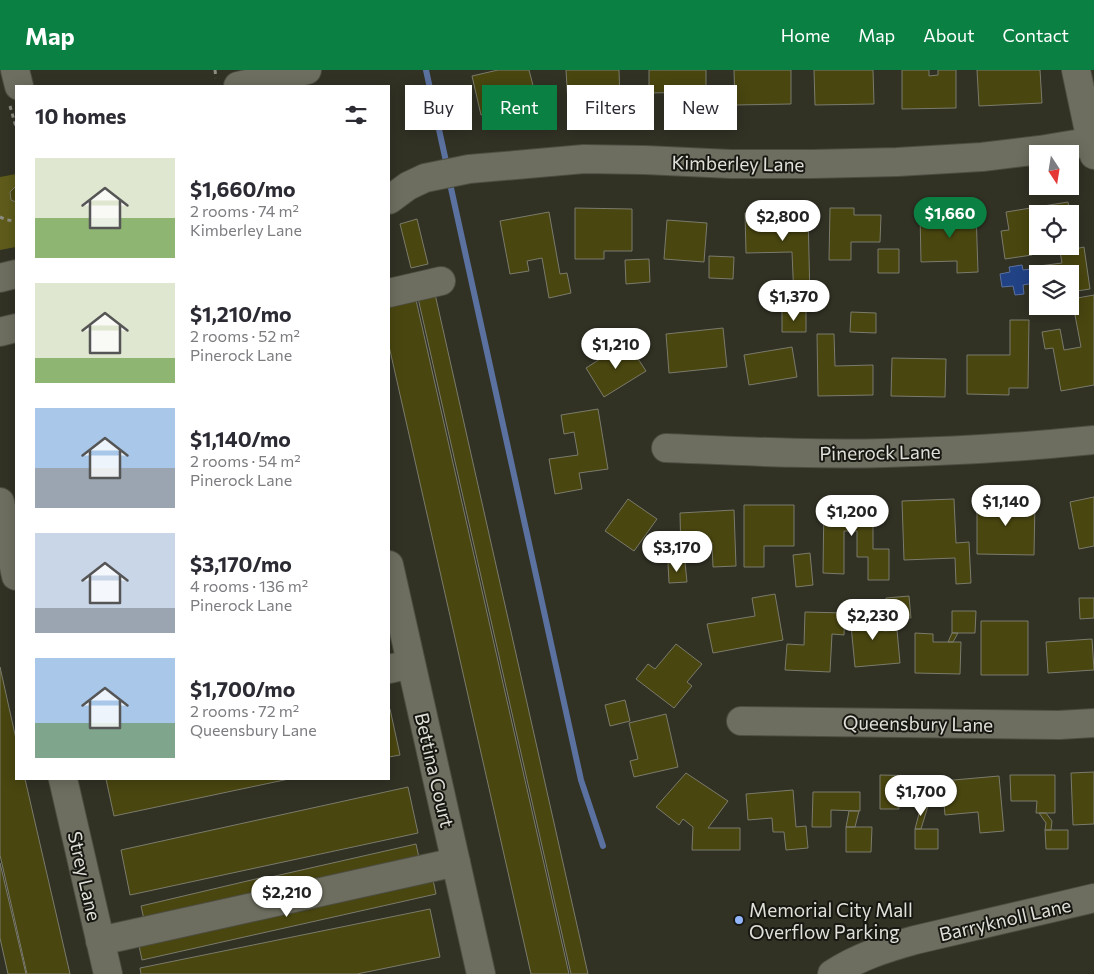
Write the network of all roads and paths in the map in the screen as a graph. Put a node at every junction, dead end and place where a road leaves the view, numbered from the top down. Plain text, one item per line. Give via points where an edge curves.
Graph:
1 (15, 70) edge
2 (307, 70) edge
3 (1076, 70) edge
4 (19, 85) edge
5 (242, 85) edge
6 (1093, 146) edge
7 (390, 199) edge
8 (0, 217) edge
9 (15, 221) edge
10 (15, 274) edge
11 (0, 278) edge
12 (441, 282) dead end
13 (390, 293) edge
14 (15, 328) edge
15 (0, 332) edge
16 (1094, 440) edge
17 (666, 448) dead end
18 (0, 502) edge
19 (12, 541) edge
20 (15, 567) edge
21 (390, 574) edge
22 (400, 667) edge
23 (741, 721) dead end
24 (1094, 723) edge
25 (63, 780) edge
26 (456, 862) junction
27 (1094, 898) edge
28 (100, 941) junction
29 (108, 974) edge
30 (481, 974) edge
31 (832, 974) edge

1 - 4 street
2 - 5 street
3 - 6 street
6 - 7 street, Kimberley Lane via 982,158 897,162 731,164 584,159 469,169 425,178
8 - 9 path
10 - 11 street
12 - 13 street
14 - 15 street
16 - 17 street, Pinerock Lane via 886,453
18 - 19 street
19 - 20 street
21 - 22 street, Bettina Court
22 - 26 street, Bettina Court
23 - 24 street, Queensbury Lane
25 - 28 street, Strey Lane
26 - 28 street
26 - 30 street, Bettina Court
27 - 31 street, Barryknoll Lane via 906,942
28 - 29 street, Strey Lane

